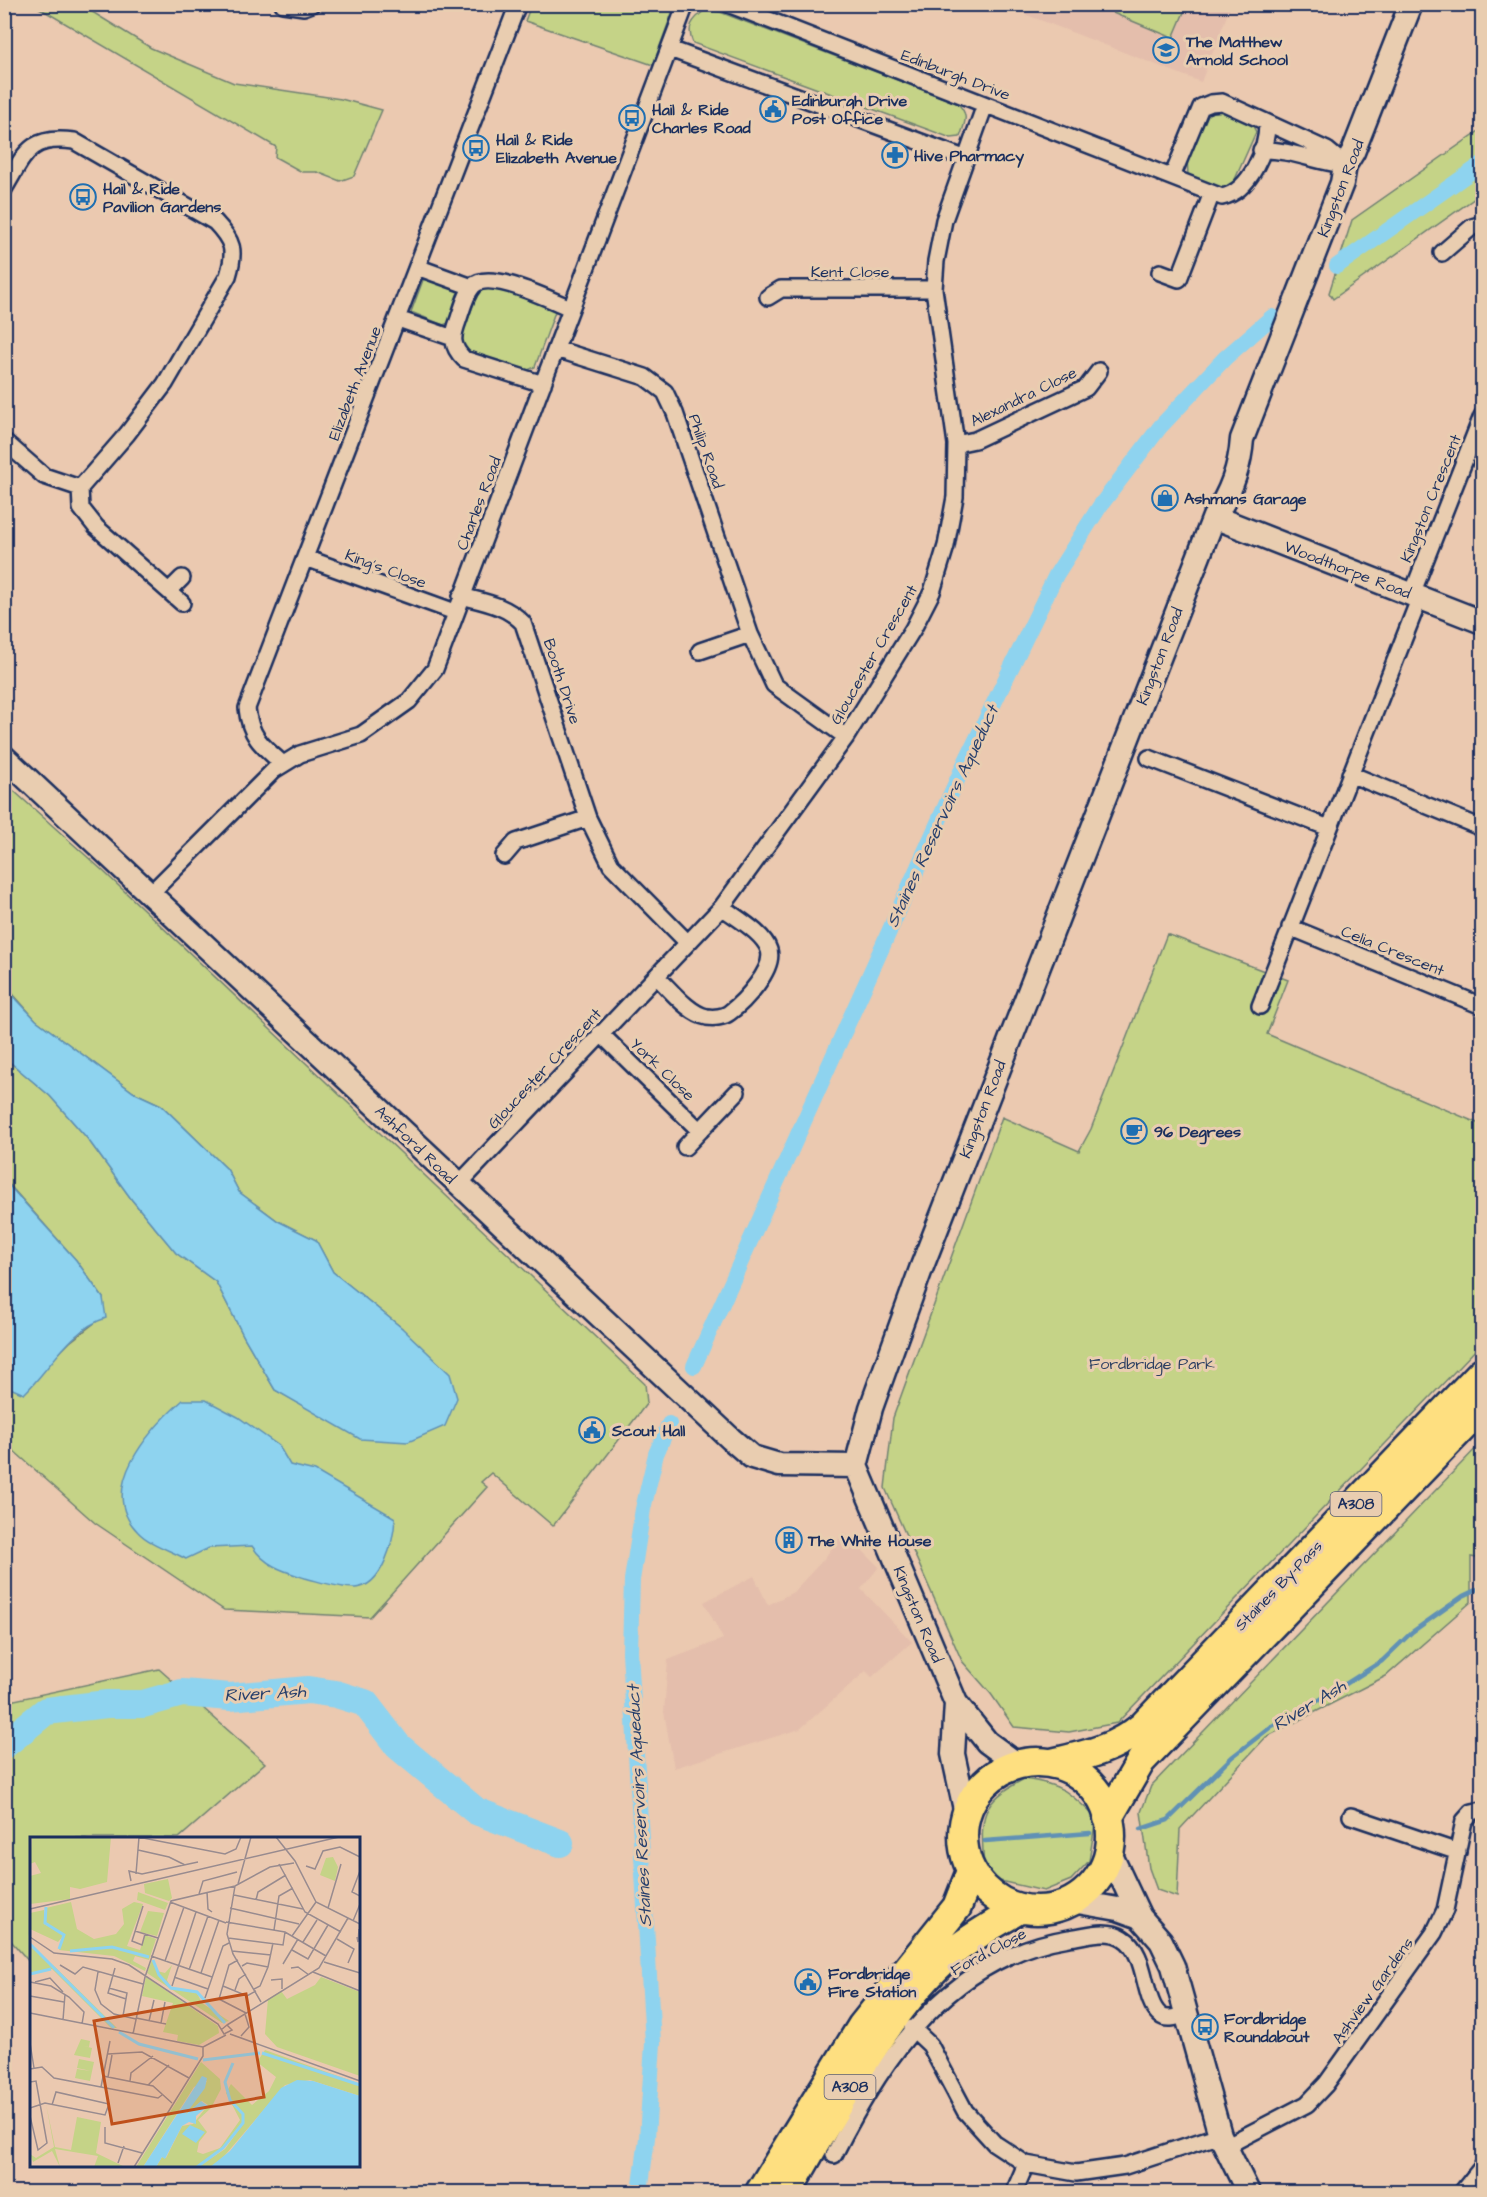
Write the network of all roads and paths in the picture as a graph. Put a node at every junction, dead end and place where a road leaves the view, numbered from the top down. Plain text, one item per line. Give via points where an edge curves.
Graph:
1 (283, 4) edge
2 (312, 4) edge
3 (686, 4) edge
4 (728, 4) edge
5 (1411, 4) edge
6 (515, 6) edge
7 (670, 50) junction
8 (986, 105) junction
9 (1267, 124) junction
10 (1262, 150) junction
11 (964, 158) junction
12 (1345, 165) junction
13 (1172, 177) junction
14 (4, 189) edge
15 (1212, 193) junction
16 (1482, 224) edge
17 (1442, 253) dead end
18 (417, 267) junction
19 (1160, 272) dead end
20 (472, 287) junction
21 (934, 289) junction
22 (768, 297) dead end
23 (570, 308) junction
24 (398, 319) junction
25 (453, 338) junction
26 (556, 349) junction
27 (1099, 371) dead end
28 (543, 384) junction
29 (1482, 416) edge
30 (4, 441) edge
31 (956, 444) junction
32 (80, 488) junction
33 (1214, 517) junction
34 (306, 558) junction
35 (182, 578) dead end
36 (169, 591) junction
37 (461, 596) junction
38 (1416, 596) junction
39 (182, 603) dead end
40 (454, 612) junction
41 (1482, 621) edge
42 (750, 634) junction
43 (700, 651) dead end
44 (846, 737) junction
45 (4, 757) edge
46 (1149, 758) dead end
47 (283, 764) junction
48 (1350, 774) junction
49 (588, 818) junction
50 (1329, 828) junction
51 (1482, 828) edge
52 (504, 856) dead end
53 (150, 894) junction
54 (722, 907) junction
55 (1290, 927) junction
56 (687, 942) junction
57 (657, 977) junction
58 (1260, 1005) dead end
59 (1482, 1006) edge
60 (600, 1033) junction
61 (737, 1092) dead end
62 (700, 1131) junction
63 (685, 1147) dead end
64 (458, 1185) junction
65 (1482, 1372) edge
66 (1482, 1407) edge
67 (856, 1466) junction
68 (956, 1702) junction
69 (1052, 1763) junction
70 (1017, 1764) junction
71 (1482, 1810) edge
72 (966, 1814) junction
73 (1351, 1816) dead end
74 (1107, 1818) junction
75 (1109, 1851) junction
76 (1458, 1852) junction
77 (971, 1871) junction
78 (1072, 1901) junction
79 (1021, 1908) junction
80 (1140, 1917) junction
81 (1186, 2014) junction
82 (912, 2028) junction
83 (1223, 2140) junction
84 (834, 2155) dead end
85 (1026, 2164) junction
86 (1482, 2166) edge
87 (760, 2193) edge
88 (787, 2193) edge
89 (1014, 2193) edge
90 (1248, 2193) edge
91 (1462, 2193) edge

1 - 2 street
3 - 7 street, Charles Road
4 - 8 street, Edinburgh Drive
5 - 12 main road, Kingston Road
6 - 18 street, Elizabeth Avenue
7 - 11 street
7 - 23 street, Charles Road
8 - 11 street, Gloucester Crescent
8 - 13 street, Edinburgh Drive
9 - 10 street
9 - 12 street via 1327,150
9 - 13 street via 1222,102 1201,107
10 - 12 street via 1283,149 1320,163
10 - 15 street via 1250,176 1233,195 1222,197
11 - 21 street, Gloucester Crescent via 944,220
12 - 33 main road, Kingston Road via 1342,183 1242,439 1233,481
13 - 15 street
14 - 32 street via 38,141 74,141 215,222 229,237 233,259 228,276 165,384
15 - 19 street via 1179,279
16 - 17 street via 1472,227
18 - 20 street
18 - 24 street, Elizabeth Avenue
20 - 23 street via 480,281 499,282
20 - 25 street
21 - 22 street, Kent Close via 781,290
21 - 31 street, Gloucester Crescent
23 - 26 street, Charles Road
24 - 25 street
24 - 34 street, Elizabeth Avenue
25 - 28 street via 455,350 464,359
26 - 28 street, Charles Road
26 - 42 street, Philip Road via 645,377 664,392 675,413
27 - 31 street, Alexandra Close via 1086,388 975,440
28 - 37 street, Charles Road
29 - 38 street, Kingston Crescent
30 - 32 street via 44,476
31 - 44 street, Gloucester Crescent via 954,497 946,546 932,592
32 - 36 street via 81,508 96,527
33 - 38 main road, Woodthorpe Road
33 - 67 main road, Kingston Road via 925,1259 871,1408
34 - 40 street, King's Close
34 - 47 street, Elizabeth Avenue via 247,708 249,727 261,745
35 - 36 street
36 - 39 street
37 - 40 street, Charles Road
37 - 49 street, Booth Drive via 495,604 513,612 523,623
38 - 41 main road, Woodthorpe Road
38 - 48 street
40 - 47 street, Charles Road via 435,669 409,701 361,735 300,754
42 - 43 street
42 - 44 street, Philip Road via 774,685
44 - 54 street, Gloucester Crescent
45 - 53 main road, Ashford Road
46 - 50 street
47 - 53 street, Charles Road
48 - 50 street
48 - 51 street
49 - 52 street via 516,842
49 - 56 street, Booth Drive via 611,866
50 - 55 street
53 - 64 main road, Ashford Road
54 - 56 street, Gloucester Crescent
54 - 57 street via 769,949 766,974 744,998 728,1014 706,1017
55 - 58 street
55 - 59 street, Celia Crescent
56 - 57 street, Gloucester Crescent
57 - 60 street, Gloucester Crescent
60 - 62 street, York Close
60 - 64 street, Gloucester Crescent
61 - 62 street
62 - 63 street
64 - 67 main road, Ashford Road via 752,1457 778,1465
65 - 69 highway, Staines By-Pass / A308 via 1143,1726 1108,1749
66 - 74 highway, Staines By-Pass / A308 via 1141,1761
67 - 68 main road, Kingston Road
68 - 70 main road, Kingston Road via 987,1742
68 - 72 main road, Kingston Road via 953,1754
69 - 70 highway
69 - 74 highway via 1082,1777 1099,1797
70 - 72 highway via 994,1775 980,1788
71 - 76 street, Ashview Gardens via 1472,1812 1464,1821
72 - 77 highway via 963,1839
73 - 76 street
74 - 75 highway
75 - 78 highway via 1100,1875
75 - 80 main road
76 - 83 street, Ashview Gardens via 1445,1910 1434,1933 1326,2084 1307,2104
77 - 79 highway via 989,1893
77 - 87 highway, A308 via 957,1907 862,2026
78 - 79 highway via 1055,1908
78 - 80 main road
79 - 88 highway, A308 via 974,1936 920,1986 874,2048
80 - 81 main road via 1161,1941 1173,1966
81 - 82 street, Ford Close via 1170,2019 1160,2016 1135,1951 1123,1938 1105,1932 1031,1945 966,1980
81 - 83 main road
82 - 84 street, Ford Close via 867,2095
82 - 85 street via 930,2045 965,2111 994,2143
83 - 85 street via 1125,2166 1076,2173
83 - 90 main road
85 - 89 street
86 - 91 street

